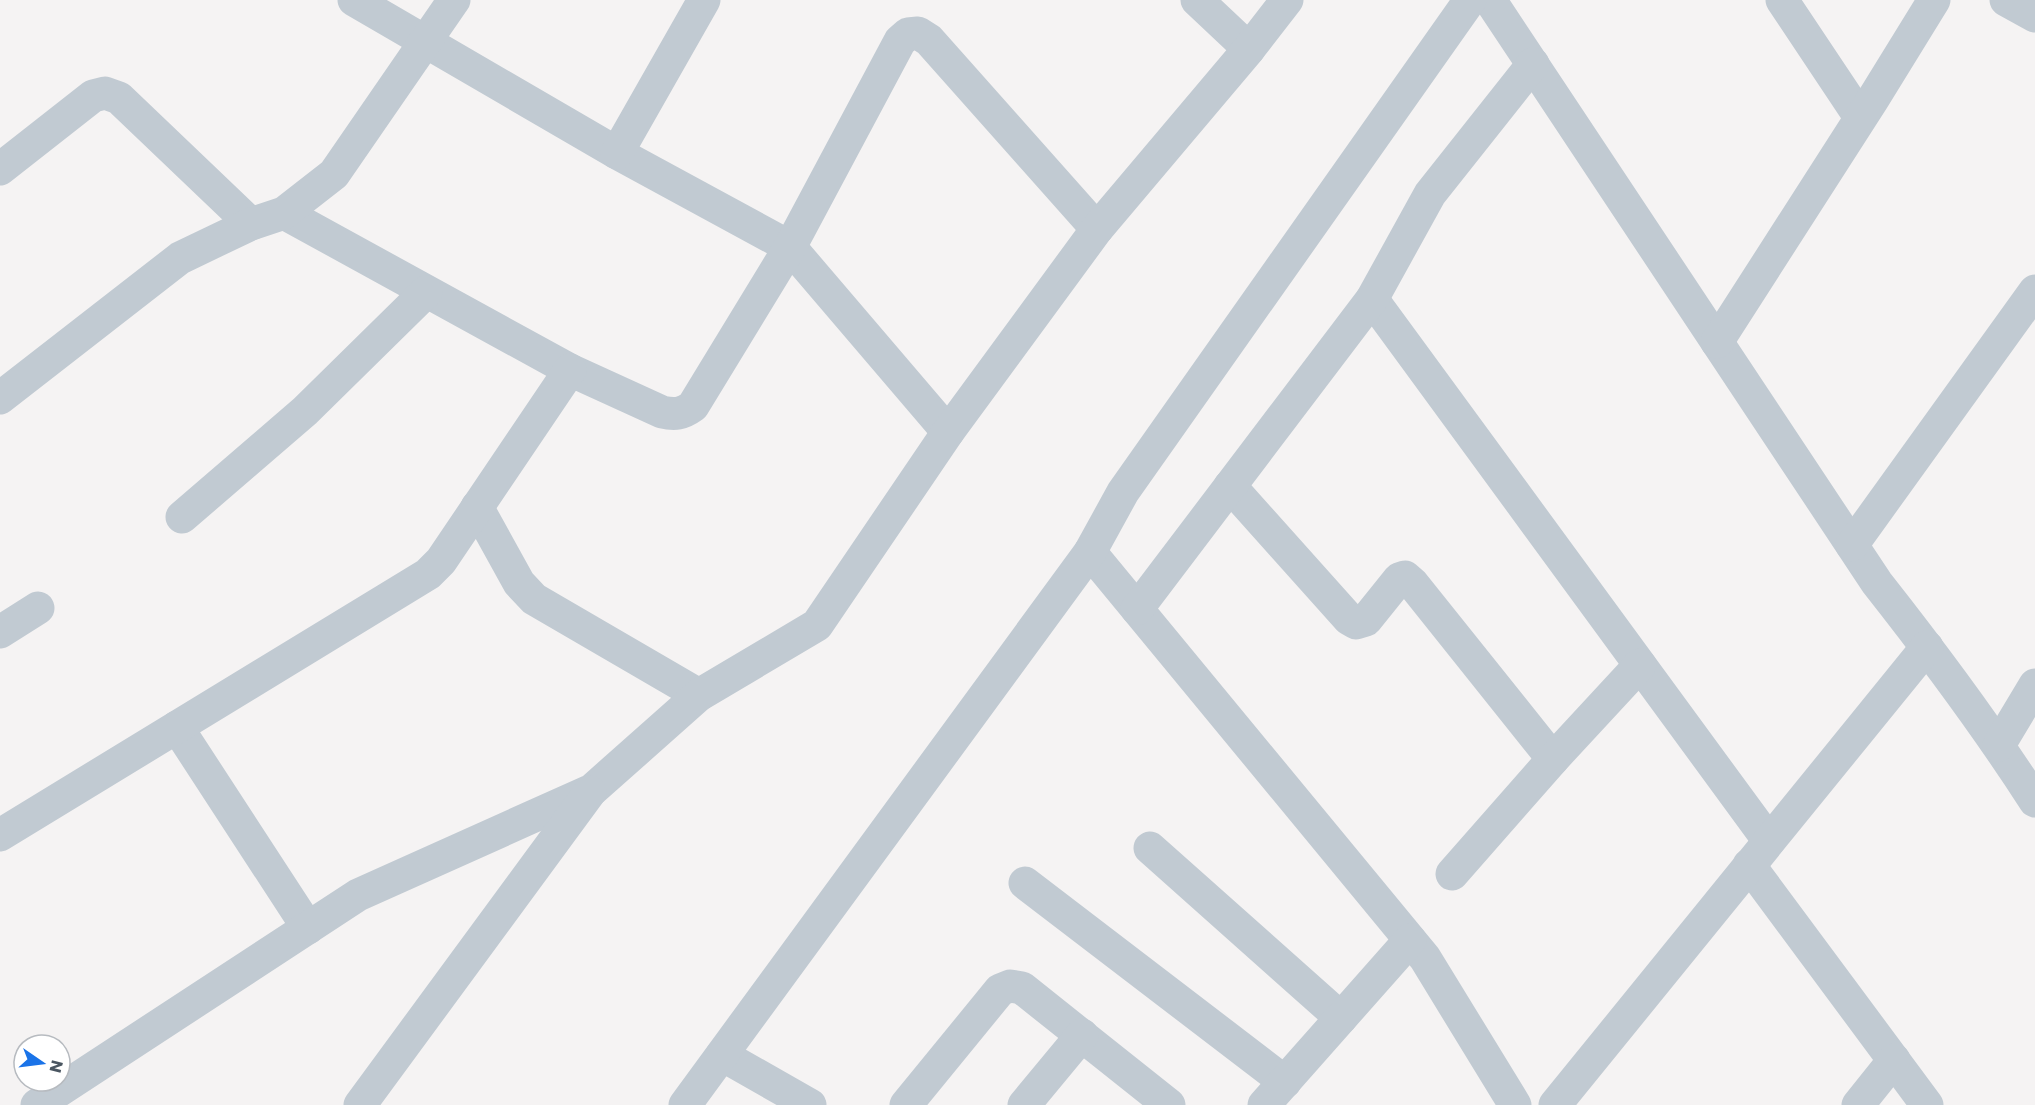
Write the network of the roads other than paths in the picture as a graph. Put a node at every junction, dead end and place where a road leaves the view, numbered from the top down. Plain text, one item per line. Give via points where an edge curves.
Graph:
1 (354, 0) edge
2 (454, 0) edge
3 (704, 0) edge
4 (1197, 0) edge
5 (1287, 0) edge
6 (1470, 0) edge
7 (1490, 0) edge
8 (1782, 0) edge
9 (1934, 0) edge
10 (2006, 0) edge
11 (2035, 16) edge
12 (426, 41) junction
13 (1249, 49) junction
14 (1533, 64) junction
15 (1860, 117) junction
16 (617, 153) junction
17 (0, 170) edge
18 (284, 213) junction
19 (251, 224) junction
20 (1097, 229) junction
21 (790, 248) junction
22 (2035, 291) edge
23 (426, 292) junction
24 (1372, 299) junction
25 (1717, 342) junction
26 (570, 370) junction
27 (0, 398) edge
28 (948, 432) junction
29 (1230, 486) junction
30 (477, 507) junction
31 (182, 517) dead end
32 (1852, 545) junction
33 (1090, 552) junction
34 (38, 608) dead end
35 (1137, 609) junction
36 (0, 632) edge
37 (1927, 646) junction
38 (1640, 665) junction
39 (2035, 685) edge
40 (699, 694) junction
41 (177, 727) junction
42 (1999, 745) junction
43 (1553, 759) junction
44 (592, 790) junction
45 (2035, 801) edge
46 (0, 835) edge
47 (1150, 848) dead end
48 (1759, 853) junction
49 (1452, 874) dead end
50 (1025, 883) dead end
51 (308, 928) junction
52 (1410, 940) junction
53 (1341, 1018) junction
54 (1082, 1035) junction
55 (722, 1055) junction
56 (1894, 1060) junction
57 (1275, 1093) edge
58 (37, 1105) edge
59 (360, 1105) edge
60 (685, 1105) edge
61 (810, 1105) edge
62 (906, 1105) edge
63 (1024, 1105) edge
64 (1169, 1105) edge
65 (1515, 1105) edge
66 (1555, 1105) edge
67 (1858, 1105) edge
68 (1927, 1105) edge

1 - 12 street
2 - 12 street
3 - 16 street
4 - 13 street
5 - 13 street
6 - 33 street via 1123,492
7 - 14 street
8 - 15 street
9 - 15 street
10 - 11 street
12 - 16 street
12 - 18 street via 334,174
13 - 20 street
14 - 24 street via 1430,194
14 - 25 street
15 - 25 street
16 - 21 street
17 - 19 street via 93,96 105,93 119,98
18 - 19 street
18 - 23 street
19 - 27 street via 180,258
20 - 21 street via 929,40 918,33 908,34 900,41
20 - 28 street
21 - 26 street via 693,406 683,413 662,412
21 - 28 street
22 - 32 street
23 - 26 street
23 - 31 street via 305,411
24 - 29 street
24 - 38 street
25 - 32 street
26 - 30 street
28 - 40 street via 817,625
29 - 35 street
29 - 43 street via 1356,623 1366,620 1399,579 1413,584
30 - 40 street via 519,583 534,599
30 - 41 street via 428,574
32 - 37 street
33 - 35 street
33 - 55 street
34 - 36 street
35 - 52 street
37 - 42 street
37 - 48 street
38 - 43 street
38 - 48 street
39 - 42 street
40 - 44 street
41 - 46 street
41 - 51 street
42 - 45 street
43 - 49 street
44 - 51 street via 358,894
44 - 59 street
47 - 53 street
48 - 56 street
48 - 66 street
50 - 57 street
51 - 58 street
52 - 53 street
52 - 65 street
53 - 57 street
54 - 62 street via 1022,988 1010,986 1000,990
54 - 63 street
54 - 64 street
55 - 60 street
55 - 61 street
56 - 67 street
56 - 68 street

